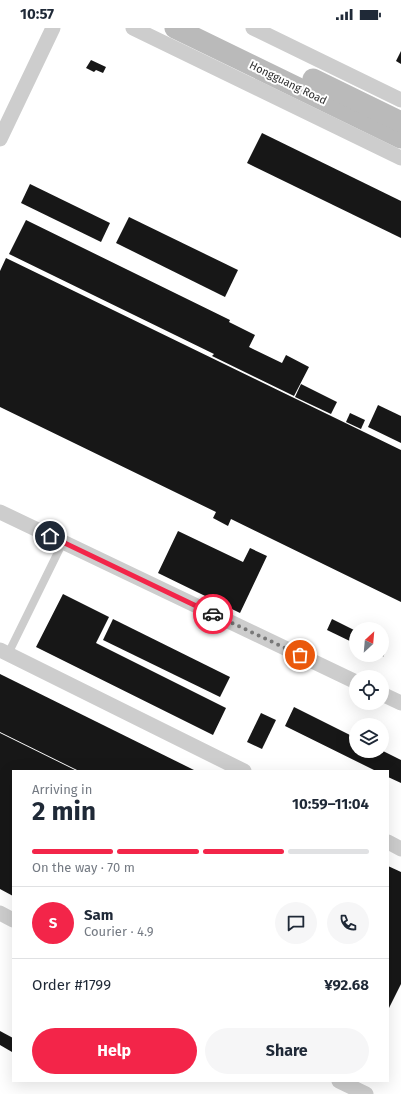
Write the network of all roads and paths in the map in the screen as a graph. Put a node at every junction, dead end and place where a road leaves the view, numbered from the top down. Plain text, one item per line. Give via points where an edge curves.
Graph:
1 (53, 28) edge
2 (133, 28) edge
3 (175, 28) edge
4 (208, 28) edge
5 (253, 28) edge
6 (401, 100) edge
7 (401, 122) edge
8 (401, 138) edge
9 (0, 139) edge
10 (401, 158) edge
11 (0, 512) edge
12 (63, 542) junction
13 (4, 652) edge
14 (349, 679) edge
15 (389, 697) edge
16 (401, 703) edge
17 (242, 770) edge
18 (389, 843) edge
19 (401, 849) edge
20 (0, 913) edge
21 (12, 919) edge
22 (342, 1082) edge
23 (366, 1094) edge

1 - 9 street
2 - 10 street
3 - 8 main road, Hongguang Road
4 - 7 main road, Hongguang Road
5 - 6 street
11 - 12 street
12 - 13 lane
12 - 14 street
13 - 17 street
15 - 16 street
18 - 19 street
20 - 21 street
22 - 23 street

